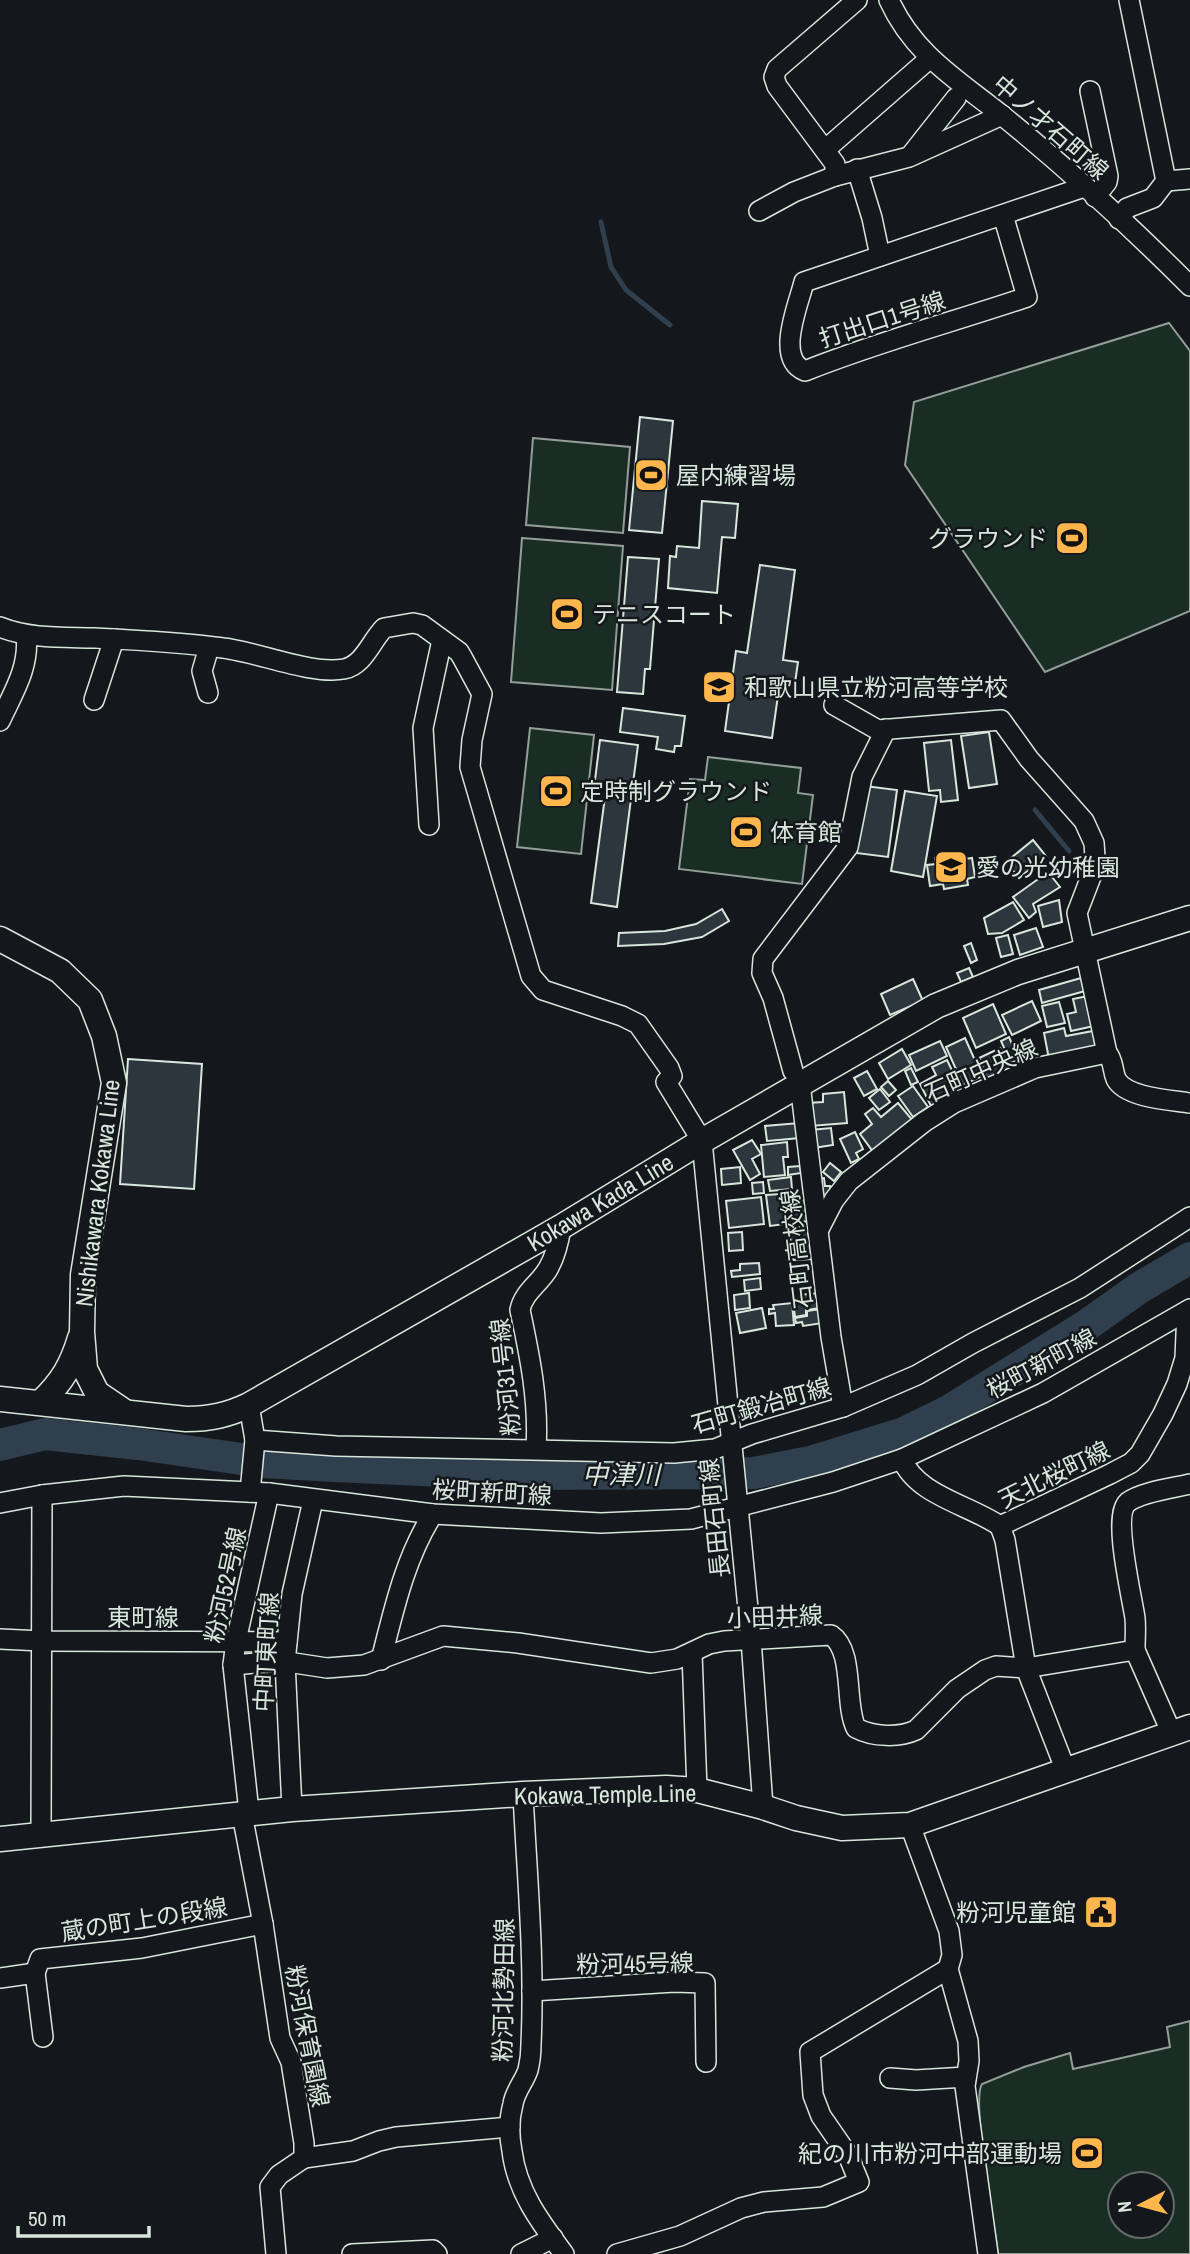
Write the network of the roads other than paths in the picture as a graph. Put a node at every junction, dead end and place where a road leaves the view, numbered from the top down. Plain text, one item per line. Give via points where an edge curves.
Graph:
1 (857, 0) edge
2 (889, 0) edge
3 (1129, 0) edge
4 (929, 59) junction
5 (1090, 91) dead end
6 (956, 98) dead end
7 (1002, 115) junction
8 (826, 149) junction
9 (909, 157) junction
10 (857, 169) junction
11 (835, 176) junction
12 (1190, 179) edge
13 (1166, 181) junction
14 (1089, 192) junction
15 (759, 211) dead end
16 (1003, 215) junction
17 (1119, 219) junction
18 (880, 256) junction
19 (1190, 286) edge
20 (0, 627) edge
21 (26, 635) junction
22 (114, 639) junction
23 (442, 640) junction
24 (209, 647) junction
25 (208, 693) dead end
26 (94, 700) dead end
27 (834, 705) dead end
28 (0, 721) edge
29 (886, 729) junction
30 (429, 825) dead end
31 (1190, 918) edge
32 (0, 939) edge
33 (1085, 951) junction
34 (1107, 1053) junction
35 (797, 1078) junction
36 (1190, 1103) edge
37 (702, 1141) junction
38 (1190, 1217) edge
39 (561, 1227) junction
40 (818, 1231) junction
41 (1189, 1310) edge
42 (82, 1332) junction
43 (1187, 1359) edge
44 (0, 1399) edge
45 (41, 1402) junction
46 (249, 1405) junction
47 (843, 1407) junction
48 (123, 1411) junction
49 (255, 1440) junction
50 (731, 1448) junction
51 (536, 1449) junction
52 (902, 1459) junction
53 (1112, 1473) junction
54 (1190, 1484) edge
55 (257, 1488) junction
56 (42, 1495) junction
57 (313, 1500) junction
58 (737, 1500) junction
59 (0, 1503) edge
60 (1122, 1508) junction
61 (433, 1514) junction
62 (1000, 1526) junction
63 (0, 1639) edge
64 (751, 1639) junction
65 (42, 1641) junction
66 (236, 1641) junction
67 (287, 1642) junction
68 (1135, 1650) junction
69 (692, 1653) junction
70 (381, 1660) junction
71 (283, 1662) junction
72 (233, 1665) junction
73 (1026, 1668) junction
74 (1181, 1730) edge
75 (1066, 1771) junction
76 (697, 1790) junction
77 (523, 1794) junction
78 (763, 1807) junction
79 (292, 1809) junction
80 (246, 1813) junction
81 (910, 1825) junction
82 (41, 1835) junction
83 (0, 1839) edge
84 (263, 1924) junction
85 (948, 1969) junction
86 (35, 1973) junction
87 (0, 1978) edge
88 (533, 1991) junction
89 (43, 2037) dead end
90 (706, 2062) dead end
91 (967, 2077) junction
92 (890, 2078) dead end
93 (510, 2127) junction
94 (304, 2158) junction
95 (559, 2246) edge
96 (275, 2254) edge
97 (352, 2254) edge
98 (437, 2254) edge
99 (521, 2254) edge
100 (617, 2254) edge
101 (988, 2254) edge

1 - 8 street via 777,69 774,77
2 - 4 street, 中ノ才石町線 via 911,40
3 - 13 street
4 - 7 street, 中ノ才石町線
4 - 8 street
5 - 14 street via 1108,176 1107,182
6 - 9 street
7 - 9 street
7 - 14 street, 中ノ才石町線
8 - 11 street via 835,164
9 - 10 street
10 - 11 street
10 - 18 street
11 - 15 street
12 - 13 street
13 - 17 street via 1153,198 1127,208
14 - 16 street, 打出口1号線
14 - 17 street, 中ノ才石町線
16 - 18 street, 打出口1号線
16 - 18 street, 打出口1号線 via 1027,297 805,372 799,369 790,352 804,282
17 - 19 street, 中ノ才石町線
20 - 21 street
21 - 22 street
21 - 28 street via 28,652 22,672
22 - 24 street
22 - 26 street
23 - 24 street via 417,623 384,628 362,657 335,670
23 - 30 street via 423,729
23 - 37 street via 458,652 480,689 470,767 531,976 543,990 638,1024 670,1068 672,1076 666,1082
24 - 25 street via 202,671
27 - 29 street via 878,730
29 - 33 street via 1001,720 1084,821 1094,843 1092,874 1077,913
29 - 35 street, 石町高校線 via 862,777 848,847 763,959 762,973
31 - 33 main road, Kokawa Kada Line
32 - 42 main road, Nishikawara Kokawa Line via 60,971 90,1000 114,1083 83,1275
33 - 34 street
33 - 35 main road, Kokawa Kada Line via 1018,972 936,1006
34 - 36 street via 1117,1081 1128,1090
34 - 40 street, 石町中央線 via 1035,1068 954,1102 849,1181
35 - 37 main road, Kokawa Kada Line
35 - 40 street, 石町高校線
37 - 39 main road, Kokawa Kada Line
37 - 50 street, 長田石町線
38 - 47 street, 石町鍛冶町線 via 1080,1288 917,1375
39 - 46 main road, Kokawa Kada Line
39 - 51 street, 粉河31号線 via 548,1268 522,1299 520,1310 536,1388
40 - 47 street, 石町高校線
41 - 43 street, 天北桜町線
41 - 52 street, 桜町新町線 via 1043,1393
42 - 45 main road, Nishikawara Kokawa Line via 72,1363 59,1385
42 - 48 main road, Nishikawara Kokawa Line via 85,1369 97,1393
43 - 53 street, 天北桜町線 via 1146,1446 1131,1463
44 - 45 main road, Kokawa Kada Line
45 - 48 main road, Kokawa Kada Line
46 - 48 main road, Kokawa Kada Line via 207,1419
46 - 49 street
47 - 50 street, 石町鍛冶町線 via 752,1434
49 - 51 street, 石町鍛冶町線
49 - 55 street
50 - 51 street, 石町鍛冶町線 via 674,1453
50 - 58 street, 長田石町線
52 - 58 street, 桜町新町線 via 833,1482
52 - 62 street via 916,1481
53 - 60 street
53 - 62 street, 天北桜町線
54 - 60 street via 1139,1497
55 - 56 street, 桜町新町線 via 124,1486
55 - 57 street, 桜町新町線
55 - 66 street, 粉河52号線
56 - 59 street, 桜町新町線
56 - 65 street
57 - 61 street, 桜町新町線
57 - 67 street, 中町東町線 via 294,1584
58 - 61 street, 桜町新町線 via 691,1519 647,1522
58 - 64 street, 長田石町線
60 - 68 street
61 - 70 street via 409,1558
62 - 73 street, 天北桜町線
63 - 65 street, 東町線
64 - 69 street, 小田井線 via 709,1644
64 - 73 street, 小田井線 via 831,1635 837,1639 856,1728 891,1735 916,1730 957,1689 985,1670
64 - 78 street, 長田石町線
65 - 66 street, 東町線
65 - 82 street
66 - 67 street, 東町線
66 - 72 street, 粉河52号線
67 - 71 street, 中町東町線
68 - 73 street, 小田井線
68 - 74 street
69 - 70 street, 小田井線 via 652,1663 443,1636
69 - 76 street
70 - 71 street, 小田井線 via 345,1668
71 - 72 street, 小田井線
71 - 79 street, 中町東町線
72 - 80 street, 粉河52号線
73 - 75 street, 天北桜町線
74 - 75 main road, Kokawa Temple Line
75 - 81 main road, Kokawa Temple Line
76 - 77 main road, Kokawa Temple Line
76 - 78 main road, Kokawa Temple Line
77 - 79 main road, Kokawa Temple Line
77 - 88 street, 粉河北勢田線
78 - 81 main road, Kokawa Temple Line via 842,1828
79 - 80 main road, Kokawa Temple Line
80 - 82 main road, Kokawa Temple Line
80 - 84 street, 粉河保育園線
81 - 85 street via 948,1931 952,1955
82 - 83 main road, Kokawa Temple Line
84 - 86 street, 蔵の町上の段線 via 142,1948 40,1959
84 - 94 street, 粉河保育園線 via 280,2039 291,2062
85 - 91 street via 968,2041
85 - 100 street via 810,2052 813,2095 859,2182 823,2197 741,2208 680,2236
86 - 87 street, 蔵の町上の段線
86 - 89 street
88 - 90 street, 粉河45号線 via 705,1983
88 - 93 street, 粉河北勢田線 via 528,2069 513,2102
91 - 92 street
91 - 101 street
93 - 94 street via 396,2137 353,2151
93 - 95 street, 粉河北勢田線 via 518,2180 538,2220
94 - 96 street via 270,2187
95 - 99 street
97 - 98 street via 433,2250

